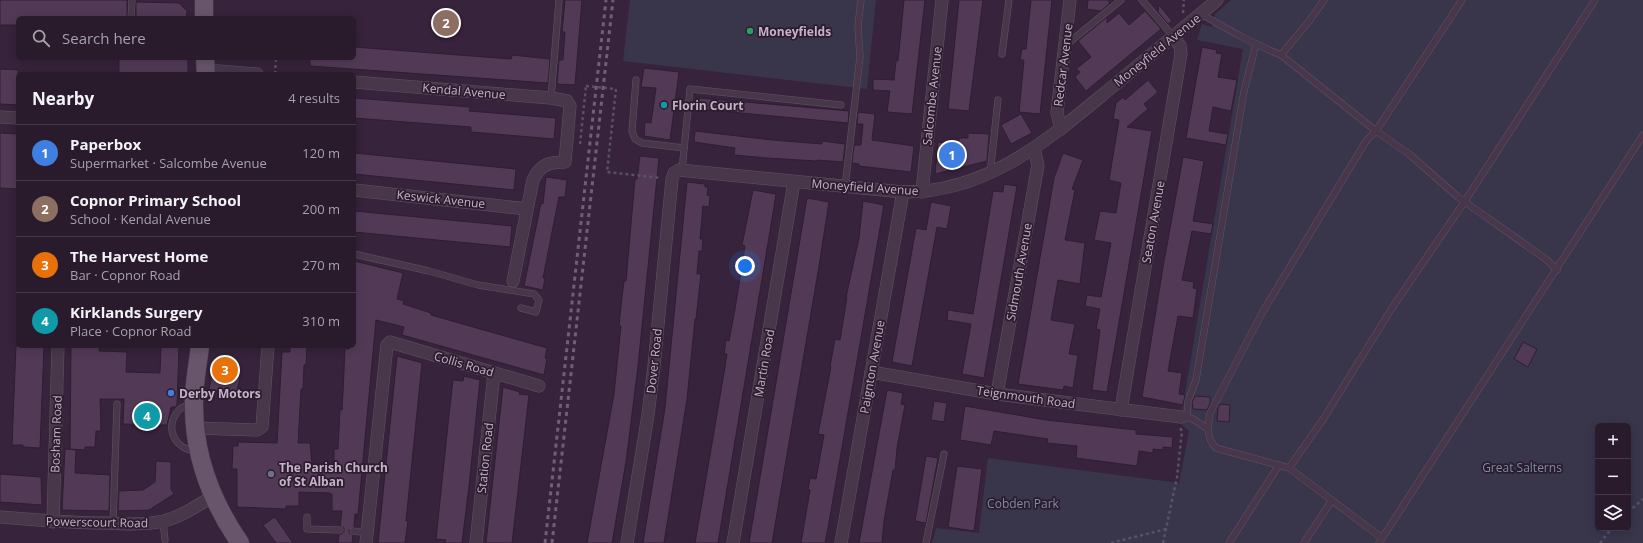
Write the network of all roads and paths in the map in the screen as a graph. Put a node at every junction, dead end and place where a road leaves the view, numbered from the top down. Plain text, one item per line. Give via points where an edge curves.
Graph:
1 (132, 0) edge
2 (204, 0) edge
3 (559, 0) edge
4 (861, 0) edge
5 (942, 0) edge
6 (1009, 0) edge
7 (1070, 0) edge
8 (1121, 0) edge
9 (1142, 0) edge
10 (1218, 0) edge
11 (1324, 0) edge
12 (1462, 0) edge
13 (1595, 0) edge
14 (1201, 14) junction
15 (131, 16) edge
16 (204, 16) edge
17 (1173, 36) junction
18 (1256, 44) junction
19 (1065, 46) junction
20 (1002, 54) dead end
21 (1281, 55) junction
22 (276, 60) edge
23 (206, 67) edge
24 (242, 72) edge
25 (275, 72) edge
26 (636, 80) dead end
27 (356, 82) edge
28 (586, 86) dead end
29 (551, 98) junction
30 (998, 100) dead end
31 (842, 104) dead end
32 (0, 117) edge
33 (16, 118) edge
34 (1061, 129) junction
35 (1376, 131) junction
36 (1643, 135) edge
37 (684, 148) junction
38 (1034, 149) junction
39 (682, 170) junction
40 (990, 174) junction
41 (672, 179) junction
42 (794, 182) junction
43 (845, 187) junction
44 (356, 190) edge
45 (903, 192) junction
46 (922, 192) junction
47 (1464, 201) junction
48 (527, 209) junction
49 (356, 254) edge
50 (1557, 270) junction
51 (513, 281) dead end
52 (521, 308) dead end
53 (58, 348) edge
54 (200, 348) edge
55 (268, 348) edge
56 (871, 372) junction
57 (494, 373) junction
58 (539, 386) dead end
59 (997, 394) junction
60 (194, 401) junction
61 (117, 404) dead end
62 (1121, 410) junction
63 (1167, 415) junction
64 (1184, 417) junction
65 (195, 428) junction
66 (1208, 429) junction
67 (199, 451) junction
68 (944, 454) dead end
69 (1279, 465) junction
70 (1288, 468) junction
71 (213, 496) junction
72 (1643, 499) edge
73 (1332, 500) junction
74 (1631, 509) edge
75 (0, 517) edge
76 (307, 517) dead end
77 (164, 521) junction
78 (53, 522) junction
79 (113, 524) junction
80 (1166, 529) junction
81 (340, 530) dead end
82 (353, 531) dead end
83 (1610, 531) edge
84 (367, 538) edge
85 (165, 540) dead end
86 (1380, 540) edge
87 (240, 543) edge
88 (476, 543) edge
89 (627, 543) edge
90 (734, 543) edge
91 (841, 543) edge
92 (926, 543) edge
93 (1113, 543) edge
94 (1163, 543) edge
95 (1229, 543) edge
96 (1304, 543) edge
97 (1600, 543) edge

1 - 15 lane
2 - 16 main road
3 - 29 lane
4 - 43 lane via 858,26 860,57
5 - 46 street, Salcombe Avenue
6 - 20 lane
7 - 19 street, Redcar Avenue
8 - 19 lane
9 - 17 lane
10 - 14 street, Moneyfield Avenue
11 - 21 lane
12 - 35 lane
13 - 47 lane
14 - 17 street, Moneyfield Avenue
14 - 18 lane via 1224,29
17 - 34 street, Moneyfield Avenue
17 - 62 street, Seaton Avenue via 1180,46 1181,54
18 - 21 lane
18 - 64 lane via 1244,91 1196,380
19 - 34 street, Redcar Avenue via 1057,113
21 - 35 lane
22 - 25 path
23 - 24 street
26 - 37 lane via 632,131 635,139 642,143
27 - 29 street, Kendal Avenue
28 - 41 path, bridge via 616,89 607,172
29 - 48 street, Kendal Avenue via 567,101 570,106 565,162 553,162 537,171 532,180
30 - 40 lane
31 - 37 lane via 690,89
32 - 33 street
34 - 38 street, Moneyfield Avenue
35 - 47 lane via 1409,154
35 - 66 lane via 1366,141 1262,313 1210,413
36 - 50 lane
37 - 39 lane
38 - 40 street, Moneyfield Avenue
38 - 59 street, Sidmouth Avenue via 1038,165
39 - 41 street via 674,173
39 - 42 street, Moneyfield Avenue
40 - 46 street, Moneyfield Avenue via 949,187
41 - 89 street, Dover Road via 648,415
42 - 43 street, Moneyfield Avenue
42 - 90 street, Martin Road
43 - 45 street, Moneyfield Avenue
44 - 48 street, Keswick Avenue
45 - 46 street, Moneyfield Avenue
45 - 56 street, Paignton Avenue
47 - 50 lane
47 - 70 lane via 1392,308 1322,421
48 - 51 street
49 - 52 lane via 478,285 534,294 539,300 536,312
50 - 86 lane
53 - 78 street, Bosham Road
54 - 60 main road
55 - 65 street via 262,426 257,430
56 - 59 street, Teignmouth Road
56 - 91 street, Paignton Avenue
57 - 58 street, Collis Road
57 - 84 street, Collis Road via 390,342 387,345
57 - 88 street, Station Road
59 - 62 street, Teignmouth Road
60 - 65 main road
60 - 67 lane via 178,410 172,431 180,446
61 - 79 lane
62 - 63 street, Teignmouth Road
63 - 64 street, Teignmouth Road
63 - 80 path via 1170,425 1179,426 1182,431 1177,477
64 - 66 lane
65 - 67 main road
66 - 69 lane via 1210,442 1216,448
67 - 71 main road
68 - 92 lane
69 - 70 lane
69 - 95 lane
70 - 73 lane
71 - 77 street, Powerscourt Road via 193,509
71 - 87 main road via 221,514
72 - 74 path
73 - 86 lane
73 - 96 lane
75 - 78 street, Powerscourt Road
76 - 81 lane via 307,530
77 - 79 street, Powerscourt Road
77 - 85 lane
78 - 79 street, Powerscourt Road
80 - 93 path
80 - 94 path
82 - 84 lane
83 - 97 path

